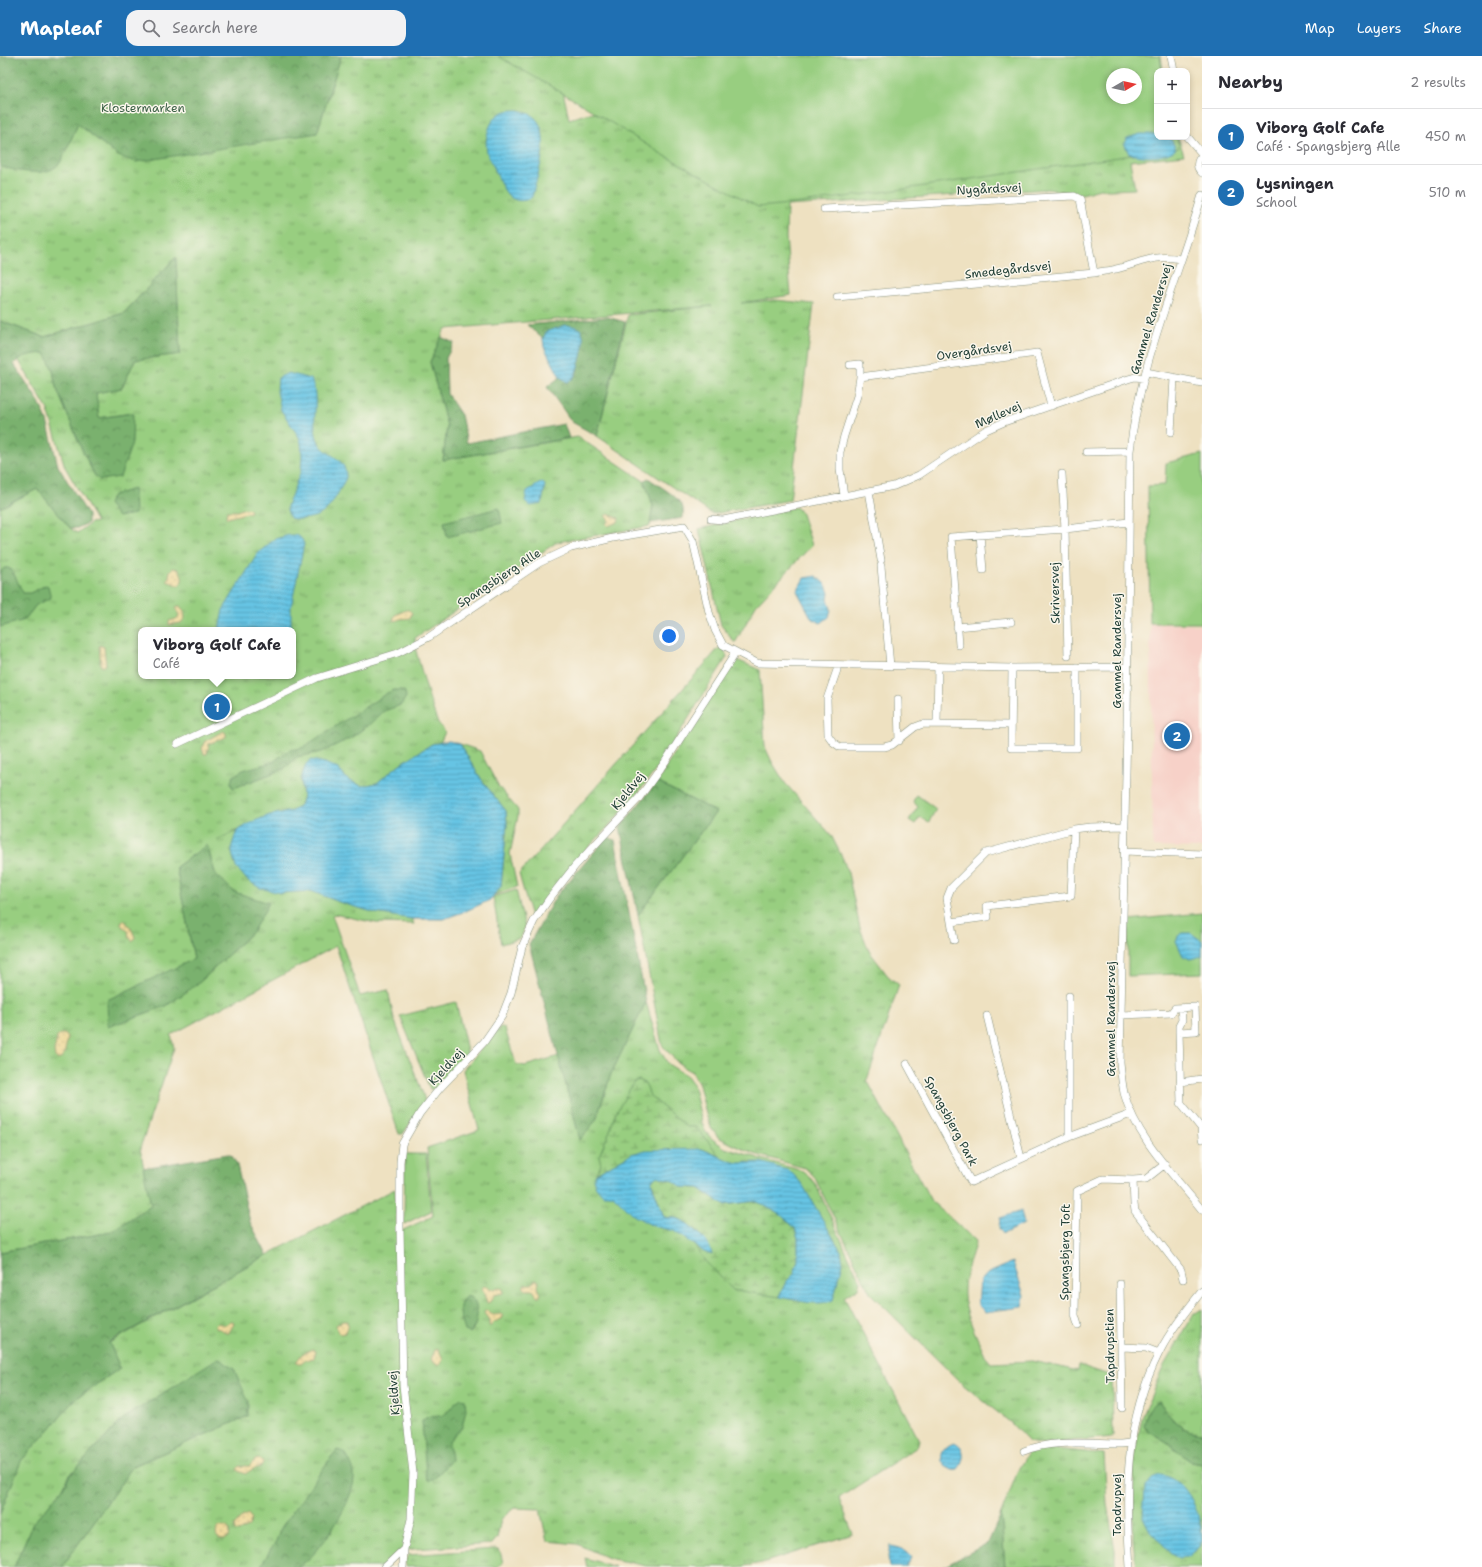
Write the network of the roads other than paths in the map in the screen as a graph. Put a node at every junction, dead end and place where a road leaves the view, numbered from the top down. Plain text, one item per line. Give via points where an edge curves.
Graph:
1 (1171, 56) edge
2 (1173, 68) edge
3 (1190, 140) edge
4 (1202, 155) edge
5 (1202, 174) edge
6 (1202, 195) edge
7 (824, 209) dead end
8 (1180, 259) junction
9 (1094, 273) junction
10 (837, 298) dead end
11 (850, 365) dead end
12 (1145, 375) junction
13 (860, 377) junction
14 (1174, 378) junction
15 (1202, 384) edge
16 (1051, 406) junction
17 (1171, 432) dead end
18 (1130, 451) junction
19 (1086, 452) dead end
20 (1062, 474) dead end
21 (869, 491) junction
22 (844, 495) junction
23 (711, 519) dead end
24 (1129, 522) junction
25 (1065, 529) junction
26 (980, 535) junction
27 (983, 570) dead end
28 (1011, 622) dead end
29 (957, 627) junction
30 (959, 645) dead end
31 (734, 652) junction
32 (1068, 656) dead end
33 (837, 665) junction
34 (890, 666) junction
35 (938, 667) junction
36 (1077, 667) junction
37 (1127, 667) junction
38 (1012, 668) junction
39 (898, 700) dead end
40 (937, 724) junction
41 (1011, 725) junction
42 (898, 741) junction
43 (177, 744) dead end
44 (1124, 826) junction
45 (1074, 829) junction
46 (1124, 851) junction
47 (1202, 854) edge
48 (951, 922) junction
49 (954, 940) dead end
50 (1069, 996) dead end
51 (1181, 1008) junction
52 (1121, 1015) junction
53 (987, 1016) dead end
54 (1178, 1032) junction
55 (907, 1064) dead end
56 (1202, 1079) edge
57 (1180, 1082) junction
58 (1131, 1114) junction
59 (1069, 1137) junction
60 (1202, 1139) edge
61 (1021, 1158) junction
62 (1165, 1164) junction
63 (1133, 1180) junction
64 (1202, 1210) edge
65 (1183, 1279) dead end
66 (1120, 1284) dead end
67 (1202, 1291) edge
68 (1078, 1325) dead end
69 (1121, 1347) junction
70 (1159, 1353) junction
71 (1122, 1408) dead end
72 (1130, 1443) junction
73 (1024, 1451) dead end
74 (404, 1549) junction
75 (385, 1567) edge
76 (403, 1567) edge
77 (1130, 1567) edge

1 - 2 street
3 - 4 street
4 - 5 street via 1197,165
6 - 8 street, Gammel Randersvej
7 - 9 street, Nygårdsvej via 1074,196 1080,199
8 - 9 street, Smedegårdsvej via 1166,257 1144,260
8 - 12 street, Gammel Randersvej
9 - 10 street, Smedegårdsvej
11 - 13 street via 860,364
12 - 14 street, Møllevej
12 - 16 street, Møllevej
12 - 18 street, Gammel Randersvej via 1134,420
13 - 16 street, Overgårdsvej via 1037,353
13 - 22 street via 840,452
14 - 15 street, Møllevej
14 - 17 street
16 - 21 street, Møllevej via 986,430 920,474 894,486
18 - 19 street
18 - 24 street, Gammel Randersvej
20 - 25 street, Skriversvej
21 - 22 street, Møllevej
21 - 34 street via 881,563
22 - 23 street, Møllevej via 723,520
24 - 25 street
24 - 37 street, Gammel Randersvej
25 - 26 street
25 - 32 street, Skriversvej
26 - 27 street
26 - 29 street via 951,537
28 - 29 street
29 - 30 street
31 - 33 street, Spangsbjerg Alle via 757,663
31 - 43 street, Spangsbjerg Alle via 724,645 715,630 693,541 684,526 571,548 539,563 414,646 317,678
31 - 74 street, Kjeldvej via 639,798 576,866 538,915 522,947 511,993 502,1016 484,1042 420,1113 402,1144 400,1229 403,1385 413,1473 411,1519
33 - 34 street, Spangsbjerg Alle
33 - 42 street via 827,699 828,735 833,742 840,747 884,747
34 - 35 street, Spangsbjerg Alle
35 - 38 street, Spangsbjerg Alle
35 - 40 street
36 - 37 street, Spangsbjerg Alle
36 - 38 street, Spangsbjerg Alle
36 - 41 street via 1077,748 1011,748
37 - 44 street, Gammel Randersvej
38 - 41 street
39 - 42 street
40 - 41 street
40 - 42 street via 922,724 915,727
44 - 45 street
44 - 46 street, Gammel Randersvej
45 - 48 street via 986,853 951,888 947,898
45 - 48 street via 1071,896 987,906 988,917
46 - 47 street
46 - 52 street, Gammel Randersvej
48 - 49 street
50 - 59 street
51 - 52 street via 1175,1008 1171,1013
51 - 54 street via 1182,1020
51 - 54 street via 1195,1006 1196,1031
52 - 58 street, Gammel Randersvej via 1120,1063
53 - 61 street
54 - 57 street
55 - 61 street, Spangsbjerg Park via 971,1182
56 - 57 street
57 - 60 street via 1181,1103 1201,1128
58 - 59 street, Spangsbjerg Park
58 - 62 street, Gammel Randersvej via 1139,1130
59 - 61 street, Spangsbjerg Park
62 - 63 street, Spangsbjerg Toft via 1146,1179
62 - 64 street, Gammel Randersvej
63 - 65 street via 1135,1211 1181,1270
63 - 68 street, Spangsbjerg Toft via 1103,1179 1077,1191 1075,1315
66 - 69 street, Tapdrupstien
67 - 70 street, Tapdrupvej via 1180,1318
69 - 70 street via 1146,1348
69 - 71 street, Tapdrupstien
70 - 72 street, Tapdrupvej via 1145,1386
72 - 73 street via 1048,1445
72 - 77 street, Tapdrupvej via 1127,1476
74 - 75 street
74 - 76 street, Kjeldvej

